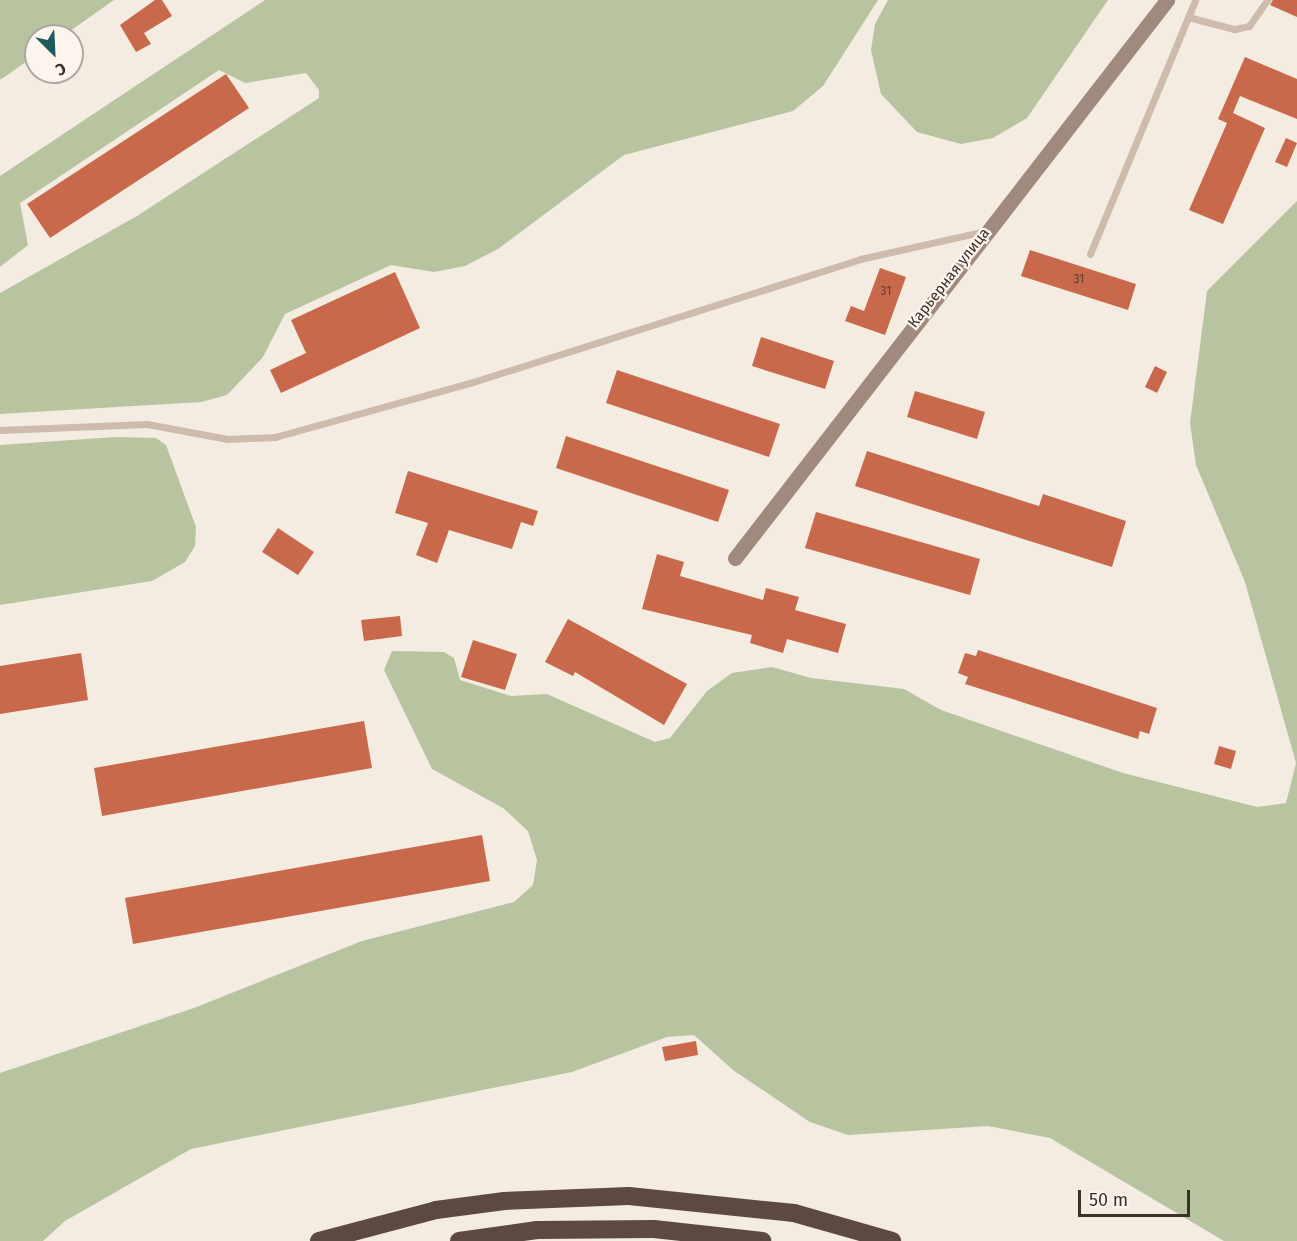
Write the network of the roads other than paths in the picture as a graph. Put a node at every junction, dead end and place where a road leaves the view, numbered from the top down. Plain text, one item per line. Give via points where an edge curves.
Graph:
1 (1167, 0) edge
2 (1196, 0) edge
3 (1268, 0) edge
4 (1188, 17) junction
5 (986, 231) junction
6 (1090, 254) dead end
7 (0, 430) edge
8 (735, 558) dead end
9 (319, 1241) edge
10 (459, 1241) edge
11 (762, 1241) edge
12 (892, 1241) edge

1 - 5 street, Карьерная улица
2 - 4 lane
3 - 4 lane via 1249,26 1234,29
4 - 6 lane
5 - 7 lane via 860,259 472,382 274,437 228,438 147,424
5 - 8 street, Карьерная улица
9 - 12 highway via 436,1210 504,1201 629,1196 794,1213
10 - 11 highway via 537,1230 654,1229

